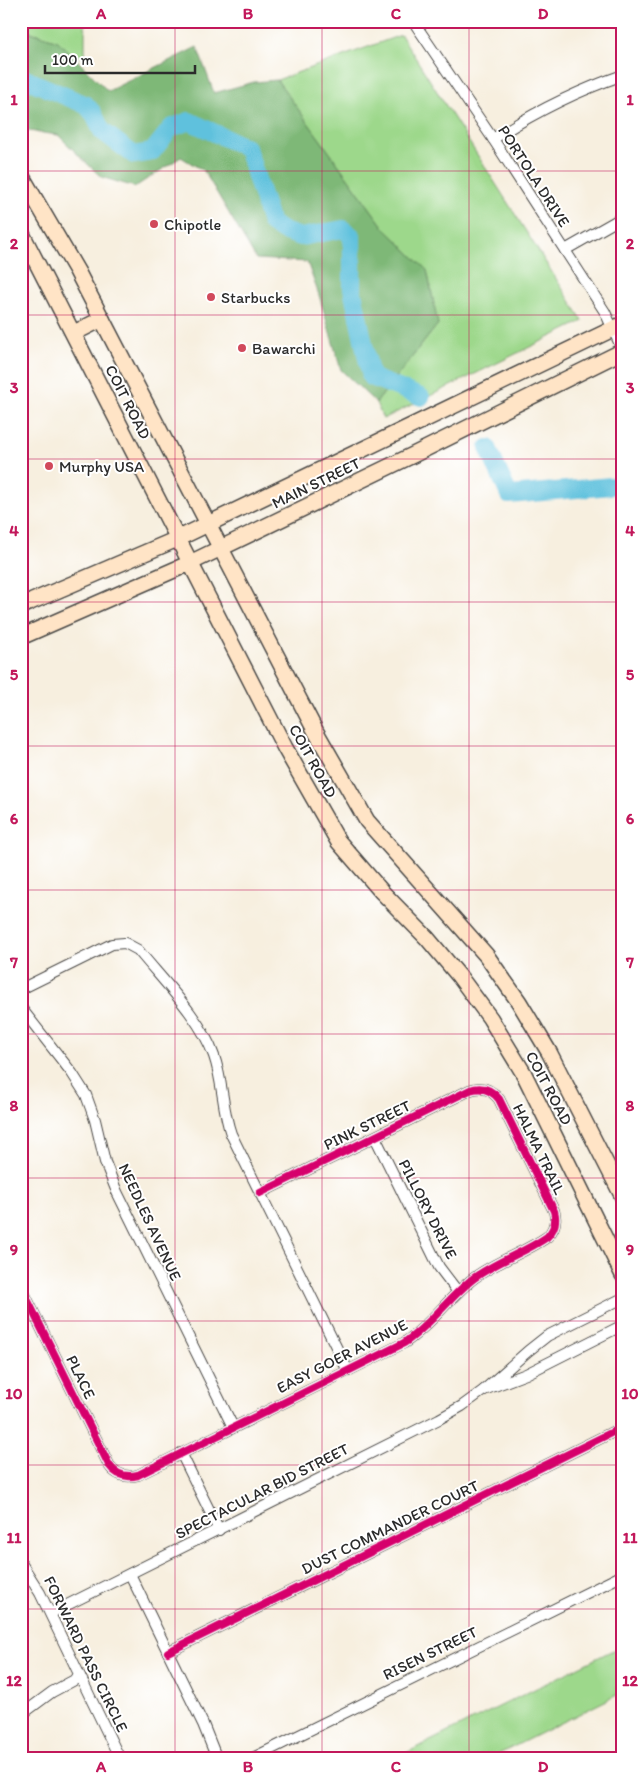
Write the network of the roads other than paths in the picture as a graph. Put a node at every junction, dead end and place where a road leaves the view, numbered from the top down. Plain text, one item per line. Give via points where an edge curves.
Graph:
1 (413, 21) edge
2 (623, 75) edge
3 (493, 140) junction
4 (21, 175) edge
5 (623, 217) edge
6 (21, 232) edge
7 (565, 250) junction
8 (102, 319) junction
9 (618, 327) edge
10 (74, 333) junction
11 (623, 351) edge
12 (208, 524) junction
13 (177, 539) junction
14 (220, 549) junction
15 (190, 563) junction
16 (21, 606) edge
17 (21, 637) edge
18 (21, 989) edge
19 (21, 1008) edge
20 (487, 1089) joint
21 (375, 1137) junction
22 (260, 1193) junction
23 (623, 1197) edge
24 (554, 1227) joint
25 (623, 1275) edge
26 (21, 1287) edge
27 (458, 1292) junction
28 (623, 1298) edge
29 (623, 1325) edge
30 (348, 1371) junction
31 (484, 1390) junction
32 (623, 1427) edge
33 (233, 1428) junction
34 (182, 1453) junction
35 (121, 1475) joint
36 (219, 1530) junction
37 (21, 1563) edge
38 (130, 1574) junction
39 (623, 1575) edge
40 (51, 1613) junction
41 (168, 1652) junction
42 (80, 1677) junction
43 (21, 1715) edge
44 (120, 1759) edge
45 (217, 1759) edge
46 (251, 1759) edge

1 - 3 street, PORTOLA DRIVE
2 - 3 street via 597,84 519,122
3 - 7 street, PORTOLA DRIVE
4 - 8 main road, COIT ROAD
5 - 7 street
6 - 10 main road, COIT ROAD
7 - 9 street, PORTOLA DRIVE
8 - 10 main road
8 - 12 main road, COIT ROAD
9 - 11 street, PORTOLA DRIVE
9 - 12 main road, MAIN STREET
10 - 13 main road, COIT ROAD
11 - 14 main road, MAIN STREET
12 - 13 main road, MAIN STREET
12 - 14 main road, COIT ROAD
13 - 15 main road, COIT ROAD
13 - 16 main road, MAIN STREET
14 - 15 main road, MAIN STREET
14 - 23 main road, COIT ROAD via 316,732 367,821 486,955 519,1002 549,1052
15 - 17 main road, MAIN STREET
15 - 25 main road, COIT ROAD via 285,748 338,841 459,976 500,1034 524,1074
18 - 22 street via 112,944 126,943 138,950 207,1039 219,1072 229,1128
19 - 33 street, NEEDLES AVENUE via 86,1095 117,1192
20 - 21 street, PINK STREET via 470,1090
20 - 24 street, HALMA TRAIL via 499,1099 554,1211
21 - 22 street, PINK STREET
21 - 27 street, PILLORY DRIVE via 439,1267
22 - 30 street
24 - 27 street, EASY GOER AVENUE via 548,1237 489,1268
26 - 35 street, PLACE via 109,1465
27 - 30 street, EASY GOER AVENUE via 415,1335
28 - 31 street, SPECTACULAR BID STREET via 547,1336
29 - 31 street, SPECTACULAR BID STREET via 526,1374
30 - 33 street, EASY GOER AVENUE
31 - 36 street, SPECTACULAR BID STREET via 439,1419
32 - 41 street, DUST COMMANDER COURT
33 - 34 street, EASY GOER AVENUE
34 - 35 street, EASY GOER AVENUE via 138,1475
34 - 36 street
36 - 38 street, SPECTACULAR BID STREET
37 - 40 street, FORWARD PASS CIRCLE
38 - 40 street, SPECTACULAR BID STREET
38 - 41 street
39 - 46 street, RISEN STREET
40 - 42 street, FORWARD PASS CIRCLE
41 - 45 street
42 - 43 street
42 - 44 street, FORWARD PASS CIRCLE

